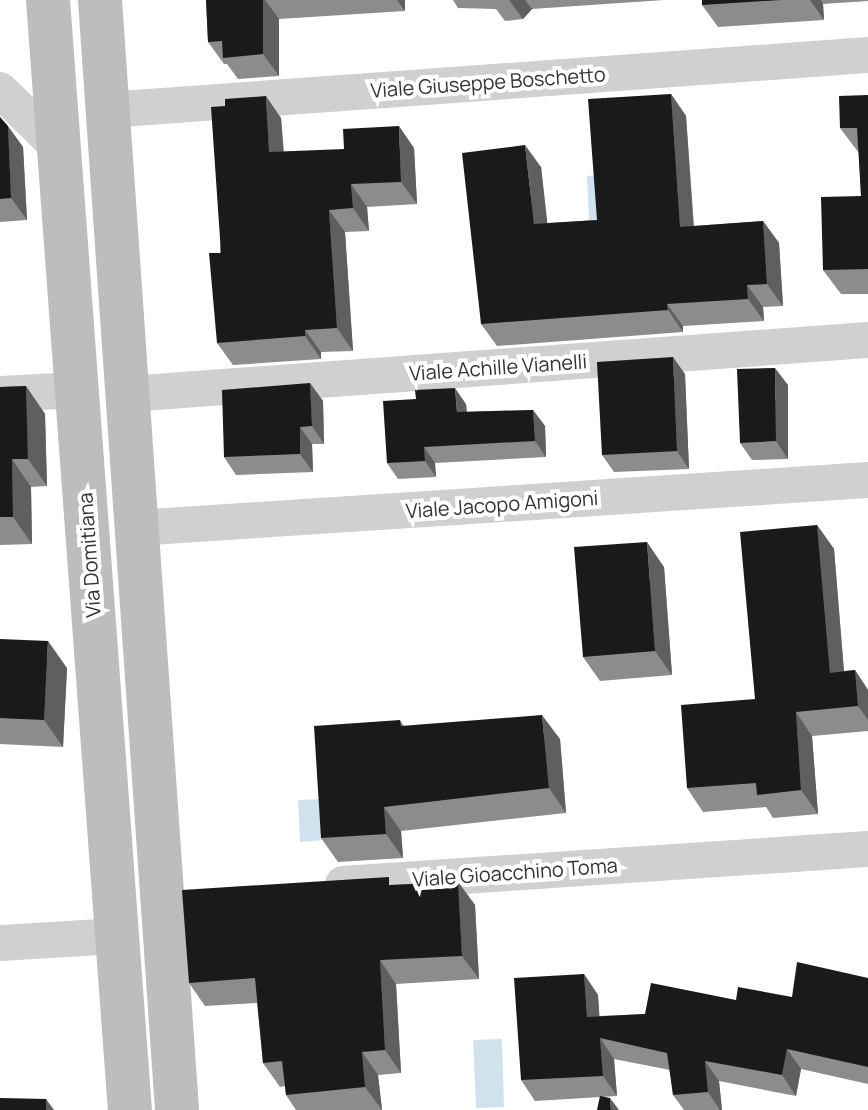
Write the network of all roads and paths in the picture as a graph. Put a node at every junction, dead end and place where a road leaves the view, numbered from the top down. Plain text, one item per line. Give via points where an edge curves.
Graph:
1 (48, 0) edge
2 (100, 0) edge
3 (868, 55) edge
4 (0, 90) edge
5 (107, 110) junction
6 (59, 148) junction
7 (868, 340) edge
8 (77, 390) junction
9 (0, 394) edge
10 (128, 394) junction
11 (868, 480) edge
12 (136, 528) junction
13 (868, 849) edge
14 (302, 886) edge
15 (117, 936) junction
16 (0, 943) edge
17 (130, 1110) edge
18 (177, 1110) edge

1 - 6 main road, Via Domitiana
2 - 5 main road
3 - 5 street, Viale Giuseppe Boschetto
4 - 6 street
5 - 10 main road
6 - 8 main road, Via Domitiana
7 - 10 street, Viale Achille Vianelli
8 - 9 street
8 - 15 main road, Via Domitiana
10 - 12 main road
11 - 12 street, Viale Jacopo Amigoni
12 - 18 main road via 177,894
13 - 14 street, Viale Gioacchino Toma
15 - 16 street
15 - 17 main road, Via Domitiana

